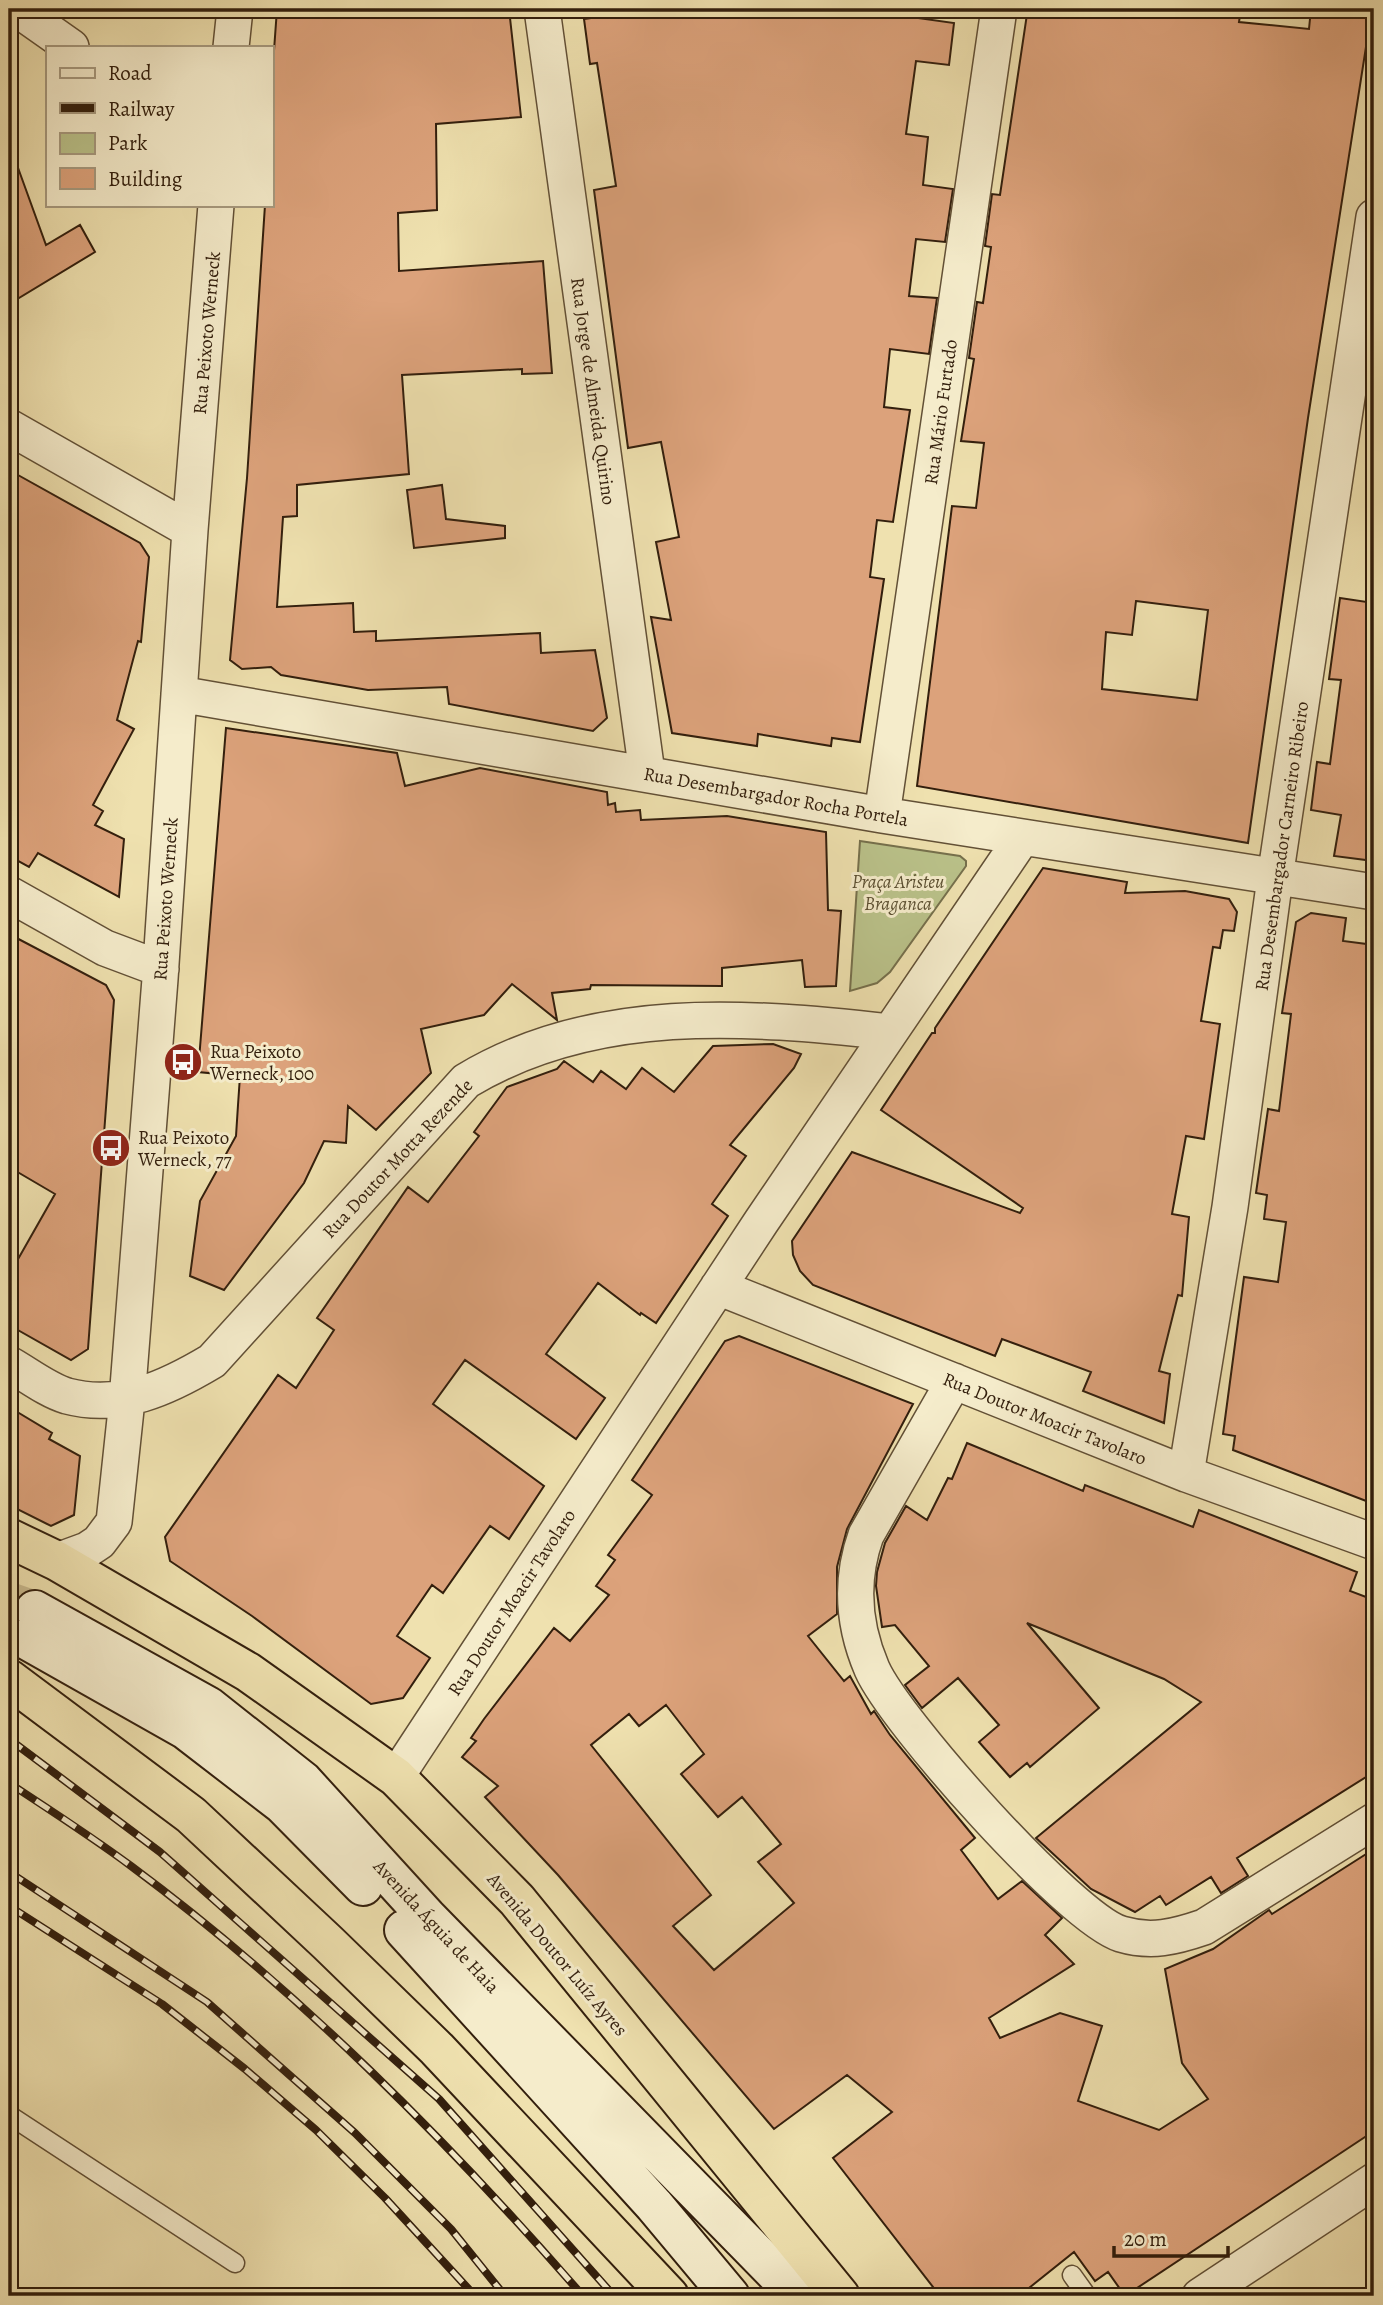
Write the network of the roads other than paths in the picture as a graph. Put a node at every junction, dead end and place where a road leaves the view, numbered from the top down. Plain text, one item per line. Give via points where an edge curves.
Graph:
1 (17, 9) edge
2 (235, 9) edge
3 (541, 9) edge
4 (999, 9) edge
5 (70, 46) edge
6 (231, 46) edge
7 (216, 206) edge
8 (1374, 218) edge
9 (9, 428) edge
10 (190, 530) junction
11 (179, 694) junction
12 (648, 774) junction
13 (881, 815) junction
14 (1022, 838) junction
15 (1275, 878) junction
16 (1374, 892) edge
17 (9, 894) edge
18 (161, 969) junction
19 (889, 1032) junction
20 (718, 1286) junction
21 (9, 1364) edge
22 (954, 1381) junction
23 (127, 1400) junction
24 (1186, 1474) junction
25 (9, 1538) edge
26 (1374, 1542) edge
27 (57, 1560) junction
28 (9, 1679) edge
29 (396, 1777) junction
30 (1374, 1821) edge
31 (9, 2115) edge
32 (1374, 2181) edge
33 (235, 2263) dead end
34 (1072, 2275) dead end
35 (669, 2296) edge
36 (730, 2296) edge
37 (798, 2296) edge
38 (840, 2296) edge
39 (1087, 2296) edge
40 (1200, 2296) edge

1 - 5 street
2 - 6 street
3 - 12 street, Rua Jorge de Almeida Quirino
4 - 13 street, Rua Mário Furtado
7 - 10 street, Rua Peixoto Werneck
8 - 15 street, Rua Desembargador Carneiro Ribeiro
9 - 10 street
10 - 11 street, Rua Peixoto Werneck
11 - 12 street, Rua Desembargador Rocha Portela
11 - 18 street, Rua Peixoto Werneck
12 - 13 street, Rua Desembargador Rocha Portela
13 - 14 street, Rua Desembargador Rocha Portela
14 - 15 street, Rua Desembargador Rocha Portela
14 - 19 street, Rua Doutor Moacir Tavolaro
15 - 16 street, Rua Desembargador Rocha Portela
15 - 24 street, Rua Desembargador Carneiro Ribeiro via 1230,1207
17 - 18 street via 105,948
18 - 23 street, Rua Peixoto Werneck
19 - 20 street, Rua Doutor Moacir Tavolaro
19 - 23 street, Rua Doutor Motta Rezende via 785,1020 713,1018 645,1023 535,1047 497,1062 466,1081 212,1361 176,1382
20 - 22 street, Rua Doutor Moacir Tavolaro
20 - 29 street, Rua Doutor Moacir Tavolaro
21 - 23 street via 66,1395
22 - 24 street, Rua Doutor Moacir Tavolaro
22 - 30 street via 866,1535 856,1562 854,1597 873,1671 908,1724 1006,1838 1093,1919 1118,1933 1147,1940 1204,1927
23 - 27 street, Rua Peixoto Werneck via 114,1522 99,1542
24 - 26 street, Rua Doutor Moacir Tavolaro
25 - 27 highway, Avenida Doutor Luíz Ayres
27 - 29 highway, Avenida Doutor Luíz Ayres via 248,1672
28 - 35 highway via 191,1815 309,1925 437,2049
29 - 38 highway, Avenida Doutor Luíz Ayres via 517,1900
31 - 33 lane
32 - 40 street
34 - 39 lane
36 - 37 main road, Avenida Águia de Haia via 654,2205 407,1932 282,1804 186,1730 30,1625 208,1706 303,1781 427,1917

